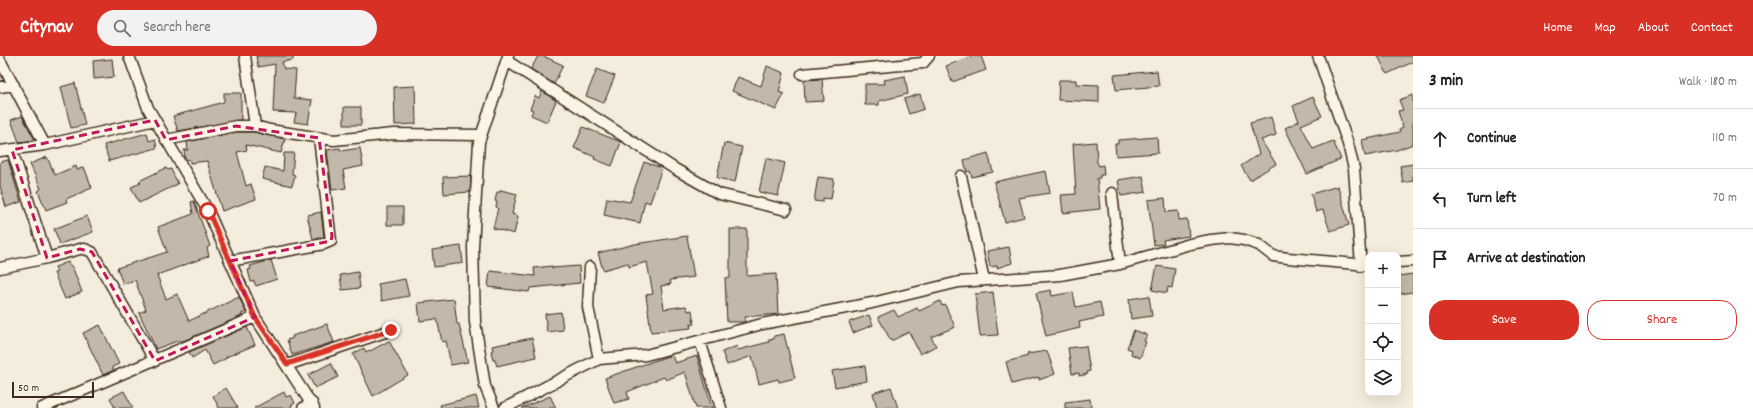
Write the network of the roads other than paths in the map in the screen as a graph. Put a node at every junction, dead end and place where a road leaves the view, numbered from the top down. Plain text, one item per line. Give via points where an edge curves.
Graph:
1 (129, 56) edge
2 (245, 56) edge
3 (929, 56) edge
4 (1318, 56) edge
5 (508, 58) edge
6 (0, 60) edge
7 (802, 74) dead end
8 (14, 85) junction
9 (0, 87) edge
10 (155, 120) junction
11 (255, 126) junction
12 (481, 135) junction
13 (319, 138) junction
14 (166, 140) junction
15 (45, 145) junction
16 (12, 150) junction
17 (0, 151) edge
18 (961, 176) dead end
19 (1112, 193) dead end
20 (786, 210) dead end
21 (47, 258) junction
22 (230, 261) junction
23 (1413, 261) edge
24 (1401, 262) edge
25 (1120, 264) junction
26 (1364, 266) edge
27 (590, 267) dead end
28 (0, 268) edge
29 (984, 280) junction
30 (255, 317) junction
31 (391, 330) dead end
32 (700, 340) junction
33 (599, 359) junction
34 (155, 361) junction
35 (287, 364) junction
36 (310, 406) edge
37 (42, 408) edge
38 (494, 408) edge
39 (504, 408) edge
40 (721, 408) edge

1 - 10 street
2 - 11 street
3 - 7 street via 923,63
4 - 26 street via 1354,169
5 - 12 street
5 - 20 street via 669,165 719,194
6 - 8 street
8 - 9 street
8 - 15 street
10 - 14 street
10 - 15 street
11 - 13 street
11 - 14 street via 236,126
12 - 13 street via 392,134 334,140
12 - 38 street via 473,247 476,322 485,386
13 - 22 street via 331,240 324,244
14 - 22 street via 208,211
15 - 16 street
16 - 17 street
16 - 21 street
18 - 29 street
19 - 25 street
21 - 28 street
21 - 34 street via 80,249 92,252
22 - 30 street
23 - 24 street
25 - 26 street via 1190,244 1230,238 1259,245 1273,256
25 - 29 street via 1060,275
27 - 33 street via 588,307
29 - 32 street via 959,282 872,303 762,324
30 - 34 street
30 - 35 street
31 - 35 street
32 - 33 street via 646,355
32 - 40 street
33 - 39 street
34 - 37 street
35 - 36 street

